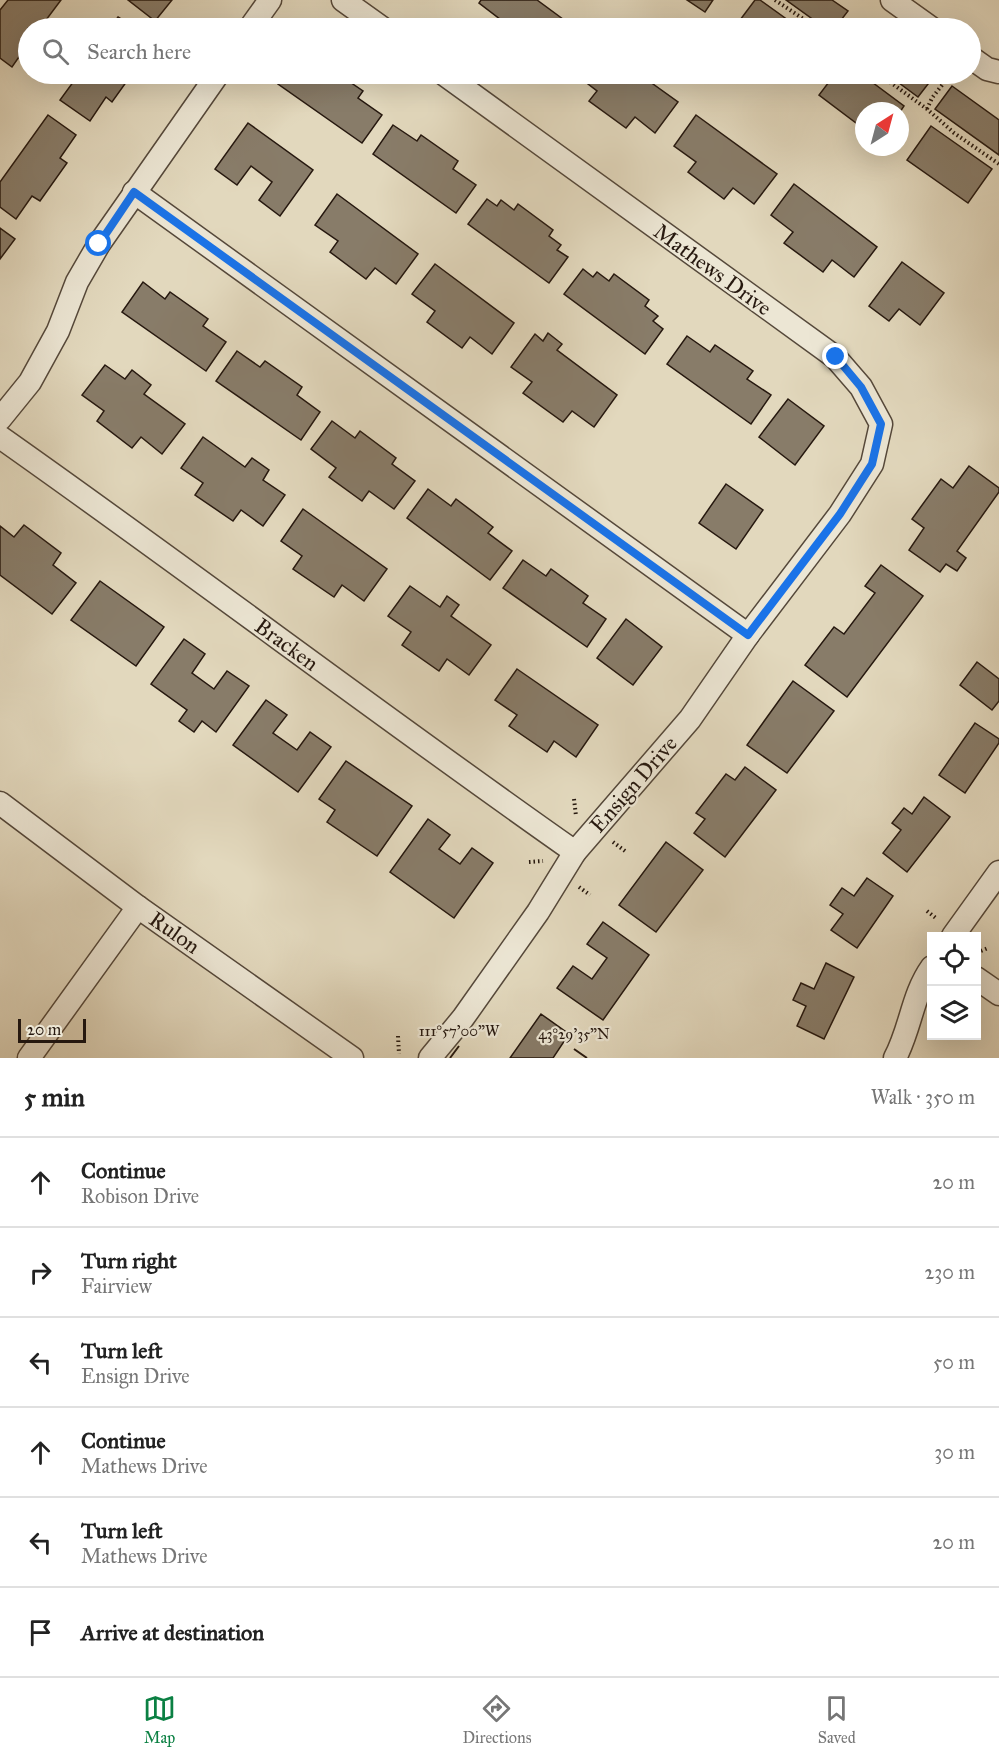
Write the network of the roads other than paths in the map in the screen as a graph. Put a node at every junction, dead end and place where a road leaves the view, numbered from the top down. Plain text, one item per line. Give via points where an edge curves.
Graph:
1 (270, 0) edge
2 (343, 0) edge
3 (892, 0) edge
4 (257, 18) edge
5 (368, 18) edge
6 (917, 18) edge
7 (981, 65) edge
8 (999, 72) edge
9 (211, 84) edge
10 (458, 84) edge
11 (134, 192) junction
12 (0, 419) edge
13 (0, 437) edge
14 (840, 514) joint
15 (748, 635) junction
16 (0, 803) edge
17 (575, 852) junction
18 (999, 872) edge
19 (138, 907) junction
20 (956, 932) edge
21 (927, 974) edge
22 (981, 981) edge
23 (999, 994) edge
24 (29, 1058) edge
25 (352, 1058) edge
26 (430, 1058) edge
27 (895, 1058) edge

1 - 4 street
2 - 5 street
3 - 6 street
7 - 8 street
9 - 11 street
10 - 14 street, Mathews Drive via 836,357 861,387 881,424 872,464
11 - 12 street via 76,282 58,331 30,382
11 - 15 street
13 - 17 street, Bracken
14 - 15 street, Ensign Drive
15 - 17 street, Ensign Drive via 690,719
16 - 19 street, Rulon
17 - 26 street, Ensign Drive via 538,912
18 - 20 street
19 - 24 street
19 - 25 street, Rulon
21 - 27 street via 913,1002 908,1030
22 - 23 street

